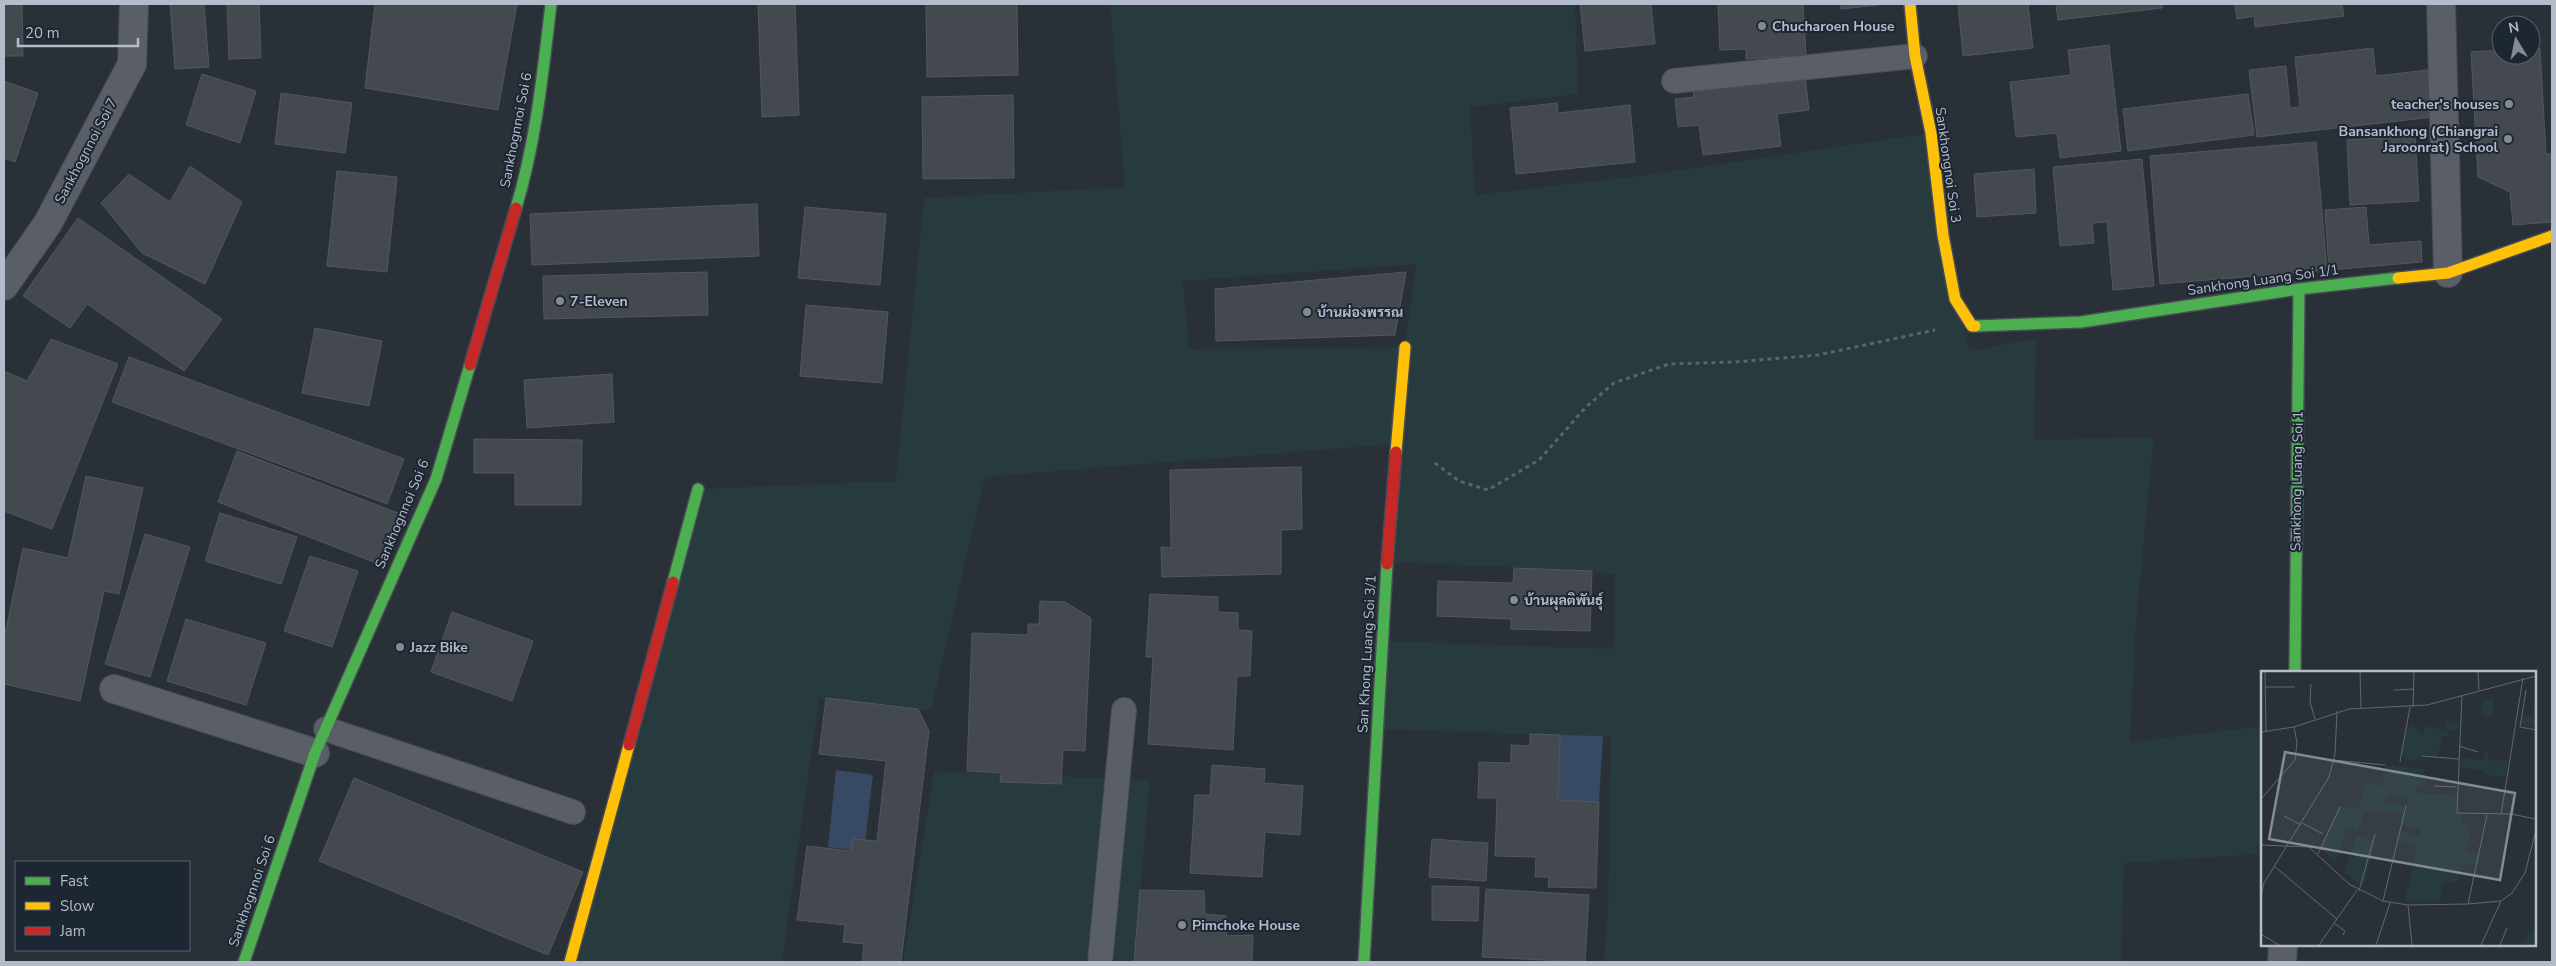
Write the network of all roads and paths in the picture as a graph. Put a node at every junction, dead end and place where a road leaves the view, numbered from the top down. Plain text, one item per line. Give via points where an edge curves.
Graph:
1 (134, 4) edge
2 (551, 4) edge
3 (1910, 4) edge
4 (2441, 4) edge
5 (1914, 56) junction
6 (1674, 81) dead end
7 (2552, 236) edge
8 (2448, 273) junction
9 (4, 286) edge
10 (2299, 289) junction
11 (1972, 326) junction
12 (1406, 347) dead end
13 (1436, 463) dead end
14 (698, 489) dead end
15 (2294, 671) edge
16 (114, 689) dead end
17 (1124, 710) dead end
18 (326, 728) junction
19 (315, 753) junction
20 (572, 812) dead end
21 (2282, 946) edge
22 (244, 962) edge
23 (570, 962) edge
24 (1100, 962) edge
25 (1364, 962) edge
26 (2282, 962) edge

1 - 9 street, Sankhognnoi Soi 7 via 132,64 48,223
2 - 18 street, Sankhognnoi Soi 6 via 523,184 436,479
3 - 5 street, Sankhongnoi Soi 3
4 - 8 street
5 - 6 lane
5 - 11 street, Sankhongnoi Soi 3 via 1931,134 1943,235 1955,299
7 - 8 street, Sankhong Luang Soi 1/1
8 - 10 street, Sankhong Luang Soi 1/1
10 - 11 street, Sankhong Luang Soi 1/1 via 2081,322
10 - 15 street, Sankhong Luang Soi 1
11 - 13 path via 1942,329 1818,355 1668,364 1614,382 1587,406 1539,460 1488,490 1459,481
12 - 25 street, San Khong Luang Soi 3/1 via 1387,562
14 - 23 street
16 - 19 street
17 - 24 lane
18 - 19 street, Sankhognnoi Soi 6
18 - 20 lane
19 - 22 street, Sankhognnoi Soi 6
21 - 26 street

